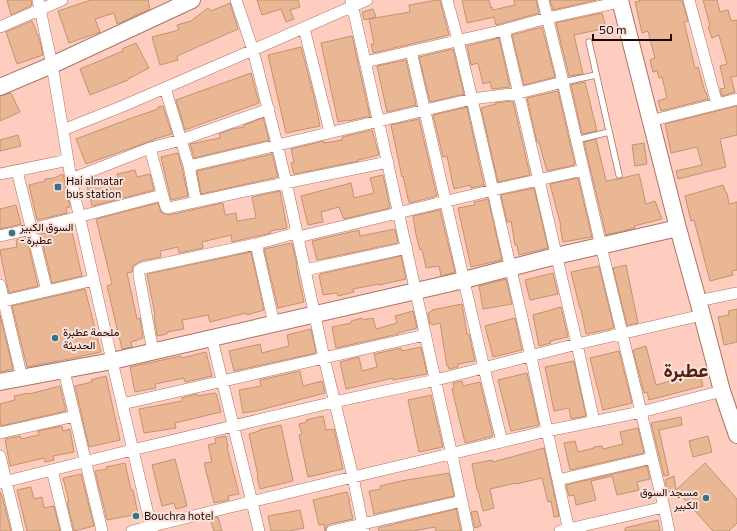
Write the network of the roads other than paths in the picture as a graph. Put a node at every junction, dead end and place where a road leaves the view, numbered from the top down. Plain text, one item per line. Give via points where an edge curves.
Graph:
1 (62, 0) edge
2 (192, 0) edge
3 (236, 0) edge
4 (367, 0) edge
5 (447, 0) edge
6 (543, 0) edge
7 (689, 0) edge
8 (620, 1) edge
9 (352, 3) edge
10 (39, 5) edge
11 (547, 18) junction
12 (0, 27) edge
13 (304, 28) junction
14 (504, 30) junction
15 (458, 40) junction
16 (589, 42) dead end
17 (253, 50) junction
18 (411, 51) junction
19 (365, 62) junction
20 (52, 65) junction
21 (596, 74) junction
22 (563, 82) junction
23 (0, 87) edge
24 (165, 88) junction
25 (519, 93) junction
26 (472, 99) junction
27 (737, 99) edge
28 (717, 104) junction
29 (269, 109) junction
30 (425, 110) junction
31 (379, 121) junction
32 (650, 121) junction
33 (64, 130) junction
34 (330, 132) junction
35 (609, 132) junction
36 (181, 140) junction
37 (576, 140) junction
38 (277, 144) junction
39 (150, 148) junction
40 (68, 160) junction
41 (388, 162) junction
42 (189, 166) junction
43 (583, 170) junction
44 (17, 171) junction
45 (0, 174) edge
46 (619, 175) dead end
47 (71, 179) junction
48 (539, 180) junction
49 (286, 182) junction
50 (493, 190) junction
51 (162, 195) junction
52 (446, 201) junction
53 (196, 202) junction
54 (399, 213) junction
55 (80, 217) junction
56 (678, 228) junction
57 (32, 229) junction
58 (297, 235) junction
59 (0, 236) edge
60 (256, 244) junction
61 (601, 246) junction
62 (406, 248) junction
63 (556, 256) junction
64 (511, 268) junction
65 (305, 270) junction
66 (94, 280) junction
67 (464, 280) junction
68 (0, 285) edge
69 (47, 291) junction
70 (416, 292) junction
71 (737, 293) edge
72 (2, 302) edge
73 (700, 308) junction
74 (315, 315) junction
75 (274, 324) junction
76 (622, 334) junction
77 (425, 336) junction
78 (212, 338) junction
79 (577, 344) junction
80 (153, 352) junction
81 (531, 357) junction
82 (324, 358) junction
83 (112, 361) junction
84 (484, 368) junction
85 (64, 371) junction
86 (22, 378) junction
87 (436, 380) junction
88 (222, 381) junction
89 (0, 382) edge
90 (722, 391) junction
91 (334, 402) junction
92 (122, 404) junction
93 (641, 412) junction
94 (75, 416) junction
95 (594, 422) junction
96 (234, 426) junction
97 (547, 431) junction
98 (0, 433) edge
99 (737, 435) edge
100 (502, 442) junction
101 (132, 450) junction
102 (452, 454) junction
103 (0, 456) edge
104 (652, 458) junction
105 (86, 461) junction
106 (52, 470) junction
107 (353, 477) junction
108 (558, 480) junction
109 (3, 482) edge
110 (252, 501) junction
111 (462, 501) junction
112 (664, 507) junction
113 (364, 527) edge
114 (152, 529) edge
115 (566, 530) edge
116 (18, 531) edge
117 (67, 531) edge
118 (102, 531) edge
119 (132, 531) edge
120 (259, 531) edge
121 (332, 531) edge
122 (468, 531) edge
123 (669, 531) edge

1 - 10 street
2 - 20 street
3 - 17 street
4 - 9 street
5 - 15 street
6 - 11 street
7 - 28 street
8 - 11 street
8 - 32 street
9 - 13 street
9 - 19 street
10 - 12 street
10 - 20 street
11 - 14 street
11 - 22 street
13 - 17 street
13 - 34 street
14 - 15 street
14 - 25 street
15 - 18 street
15 - 26 street
16 - 21 lane
17 - 24 street
17 - 29 street
18 - 19 street
18 - 30 street
19 - 31 street
20 - 23 street
20 - 33 street
21 - 22 lane
21 - 35 lane
22 - 25 street
22 - 37 street
24 - 33 street
24 - 36 street
25 - 26 street
25 - 48 street
26 - 30 street
26 - 50 street
27 - 28 street
28 - 32 street
29 - 36 street
29 - 38 street
30 - 31 street
30 - 52 street
31 - 34 street
31 - 41 street
32 - 56 street
33 - 40 street
34 - 38 street
35 - 37 lane
35 - 46 lane
36 - 39 street
36 - 42 street
37 - 43 street
38 - 42 street
38 - 49 street
39 - 47 street
39 - 51 street
40 - 44 street
40 - 47 street
41 - 49 street
41 - 54 street
42 - 53 street
43 - 48 street
43 - 61 street
44 - 45 street
44 - 57 street
47 - 55 street
48 - 50 street
48 - 63 street
49 - 53 street
49 - 58 street
50 - 52 street
50 - 64 street
51 - 53 street via 168,208
51 - 55 street
52 - 54 street
52 - 67 street
54 - 58 street
54 - 62 street
55 - 57 street
55 - 66 street
56 - 61 street
56 - 73 street
57 - 59 street
57 - 69 street
58 - 60 street
58 - 65 street
60 - 75 street
60 - 80 street via 139,270
61 - 63 street
61 - 76 street
62 - 65 street
62 - 70 street
63 - 64 street
63 - 79 street
64 - 67 street
64 - 81 street
65 - 74 street
66 - 69 street
66 - 83 street
67 - 70 street
67 - 84 street
68 - 72 street
69 - 72 street
70 - 74 street
70 - 77 street
71 - 73 street
72 - 86 street
73 - 76 street
73 - 90 street
74 - 75 street
74 - 82 street
75 - 78 street
76 - 79 street
76 - 93 street
77 - 82 street
77 - 87 street
78 - 80 street
78 - 88 street
79 - 81 street
79 - 95 street
80 - 83 street
81 - 84 street
81 - 97 street
82 - 88 street
82 - 91 street
83 - 85 street
83 - 92 street
84 - 87 street
84 - 100 street
85 - 86 street
85 - 94 street
86 - 89 street
87 - 91 street
87 - 102 street
88 - 92 street
88 - 96 street
90 - 93 street
90 - 99 street
91 - 96 street
91 - 107 street
92 - 101 street
93 - 95 street
93 - 104 street
94 - 98 street
94 - 105 street
95 - 97 street
96 - 101 street
96 - 110 street
97 - 100 street
97 - 108 street
100 - 102 street
101 - 105 street
101 - 114 street
102 - 107 street
102 - 111 street
103 - 109 street
104 - 108 street
104 - 112 street
105 - 106 street
105 - 118 street
106 - 109 street
106 - 117 street
107 - 110 street
107 - 113 street
108 - 115 street
109 - 116 street
110 - 114 street
110 - 120 street
111 - 113 street
111 - 122 street
112 - 115 street
112 - 123 street
113 - 121 street
114 - 119 street

